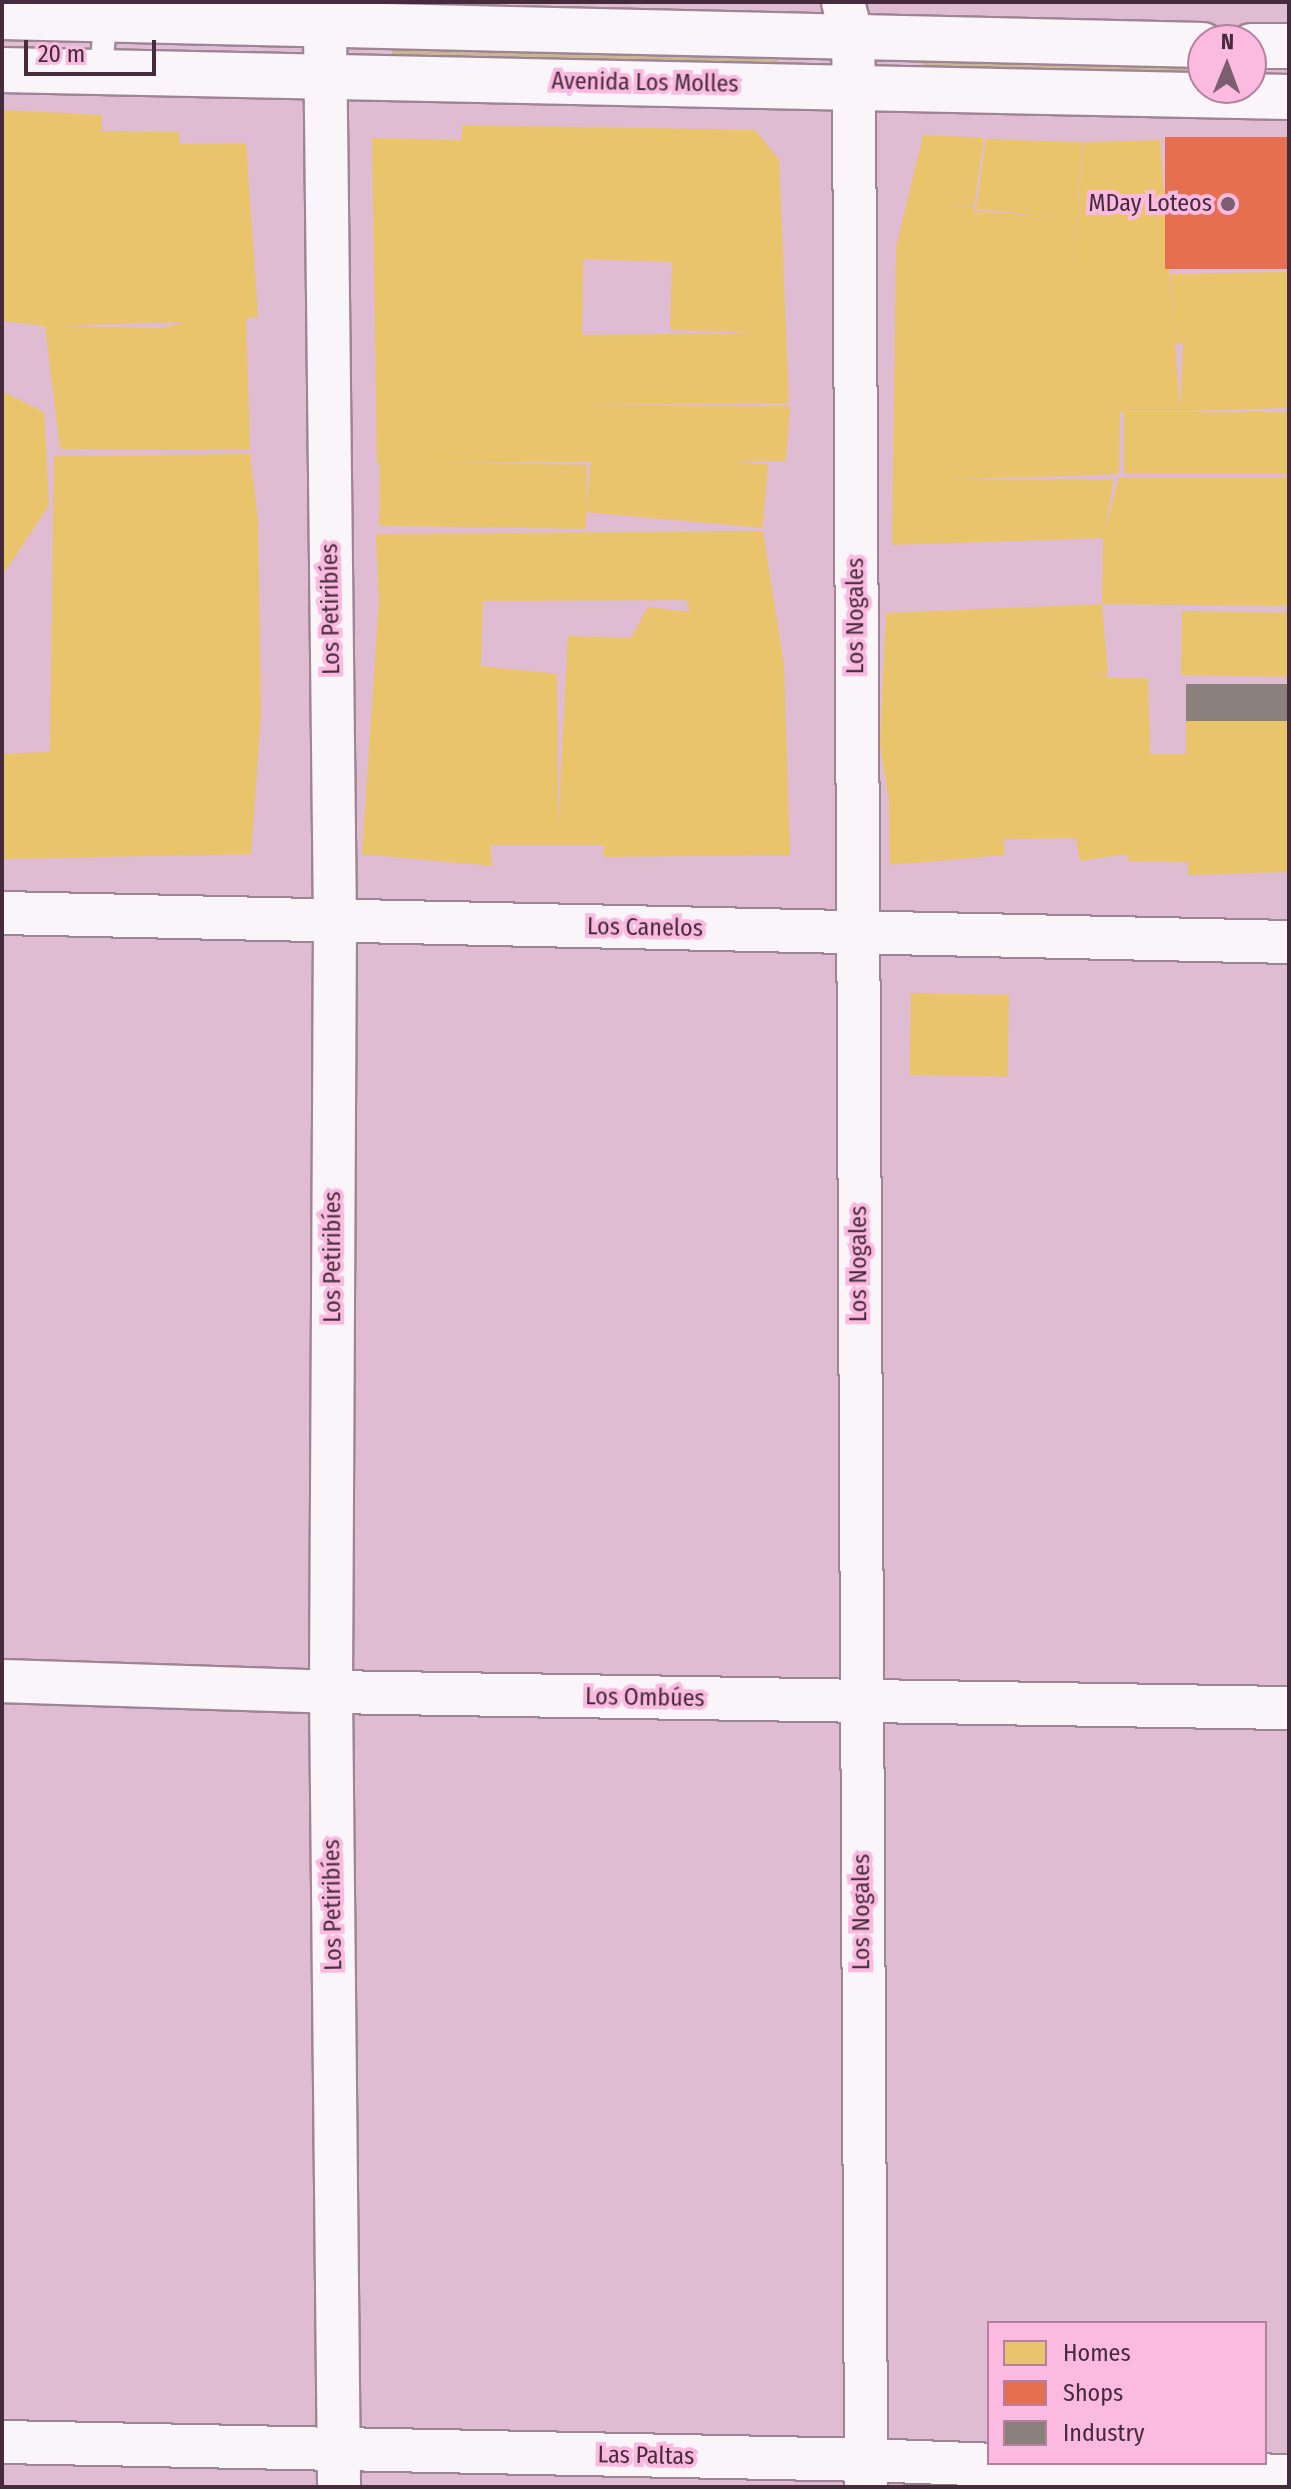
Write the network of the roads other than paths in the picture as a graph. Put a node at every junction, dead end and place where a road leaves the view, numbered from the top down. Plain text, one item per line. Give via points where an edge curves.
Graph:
1 (106, 12) edge
2 (2, 17) edge
3 (848, 22) edge
4 (325, 28) junction
5 (1187, 44) edge
6 (1267, 46) edge
7 (1289, 46) edge
8 (2, 70) edge
9 (101, 72) junction
10 (325, 77) junction
11 (854, 88) junction
12 (1289, 97) edge
13 (2, 913) edge
14 (335, 922) junction
15 (857, 932) junction
16 (1289, 942) edge
17 (2, 1681) edge
18 (331, 1692) junction
19 (861, 1701) junction
20 (1289, 1708) edge
21 (2, 2442) edge
22 (338, 2469) edge
23 (866, 2474) edge
24 (1289, 2476) edge

1 - 2 street, Avenida Los Molles
1 - 4 street, Avenida Los Molles
1 - 9 lane
3 - 4 street, Avenida Los Molles
3 - 5 street, Avenida Los Molles
3 - 11 street, Los Nogales
4 - 10 street, Los Petiribíes
6 - 7 street
8 - 9 street, Avenida Los Molles
9 - 10 street, Avenida Los Molles
10 - 11 street, Avenida Los Molles
10 - 14 street, Los Petiribíes
11 - 12 street, Avenida Los Molles
11 - 15 street, Los Nogales
13 - 14 street, Los Canelos
14 - 15 street, Los Canelos
14 - 18 street, Los Petiribíes
15 - 16 street, Los Canelos
15 - 19 street, Los Nogales
17 - 18 street, Los Ombúes
18 - 19 street, Los Ombúes
18 - 22 street, Los Petiribíes
19 - 20 street, Los Ombúes
19 - 23 street, Los Nogales
21 - 22 street, Las Paltas
22 - 23 street, Las Paltas
23 - 24 street, Las Paltas

